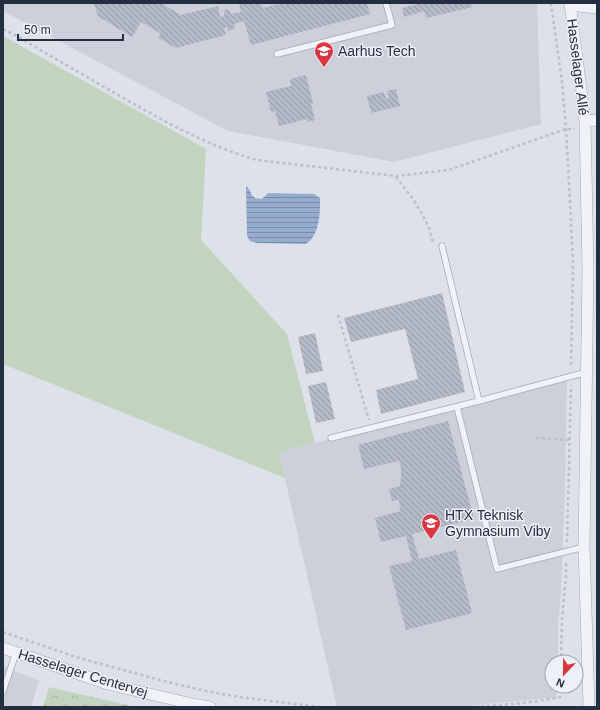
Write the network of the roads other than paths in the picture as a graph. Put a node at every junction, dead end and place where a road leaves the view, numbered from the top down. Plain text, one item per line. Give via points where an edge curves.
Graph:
1 (386, 3) edge
2 (570, 4) edge
3 (597, 8) edge
4 (277, 54) dead end
5 (597, 120) edge
6 (585, 125) junction
7 (442, 246) road end
8 (587, 372) junction
9 (479, 401) junction
10 (457, 407) junction
11 (331, 438) dead end
12 (584, 547) junction
13 (3, 648) edge
14 (16, 653) junction
15 (3, 691) edge
16 (210, 707) edge
17 (589, 707) edge

1 - 4 lane via 392,25
2 - 3 street
2 - 6 street, Hasselager Allé
5 - 6 street
6 - 8 street, Hasselager Allé
7 - 9 lane
8 - 9 lane
8 - 12 street, Hasselager Allé
9 - 10 lane
10 - 11 lane
10 - 12 lane via 497,569
12 - 17 street, Hasselager Allé
13 - 14 street, Hasselager Centervej
14 - 15 lane
14 - 16 street, Hasselager Centervej via 108,684

